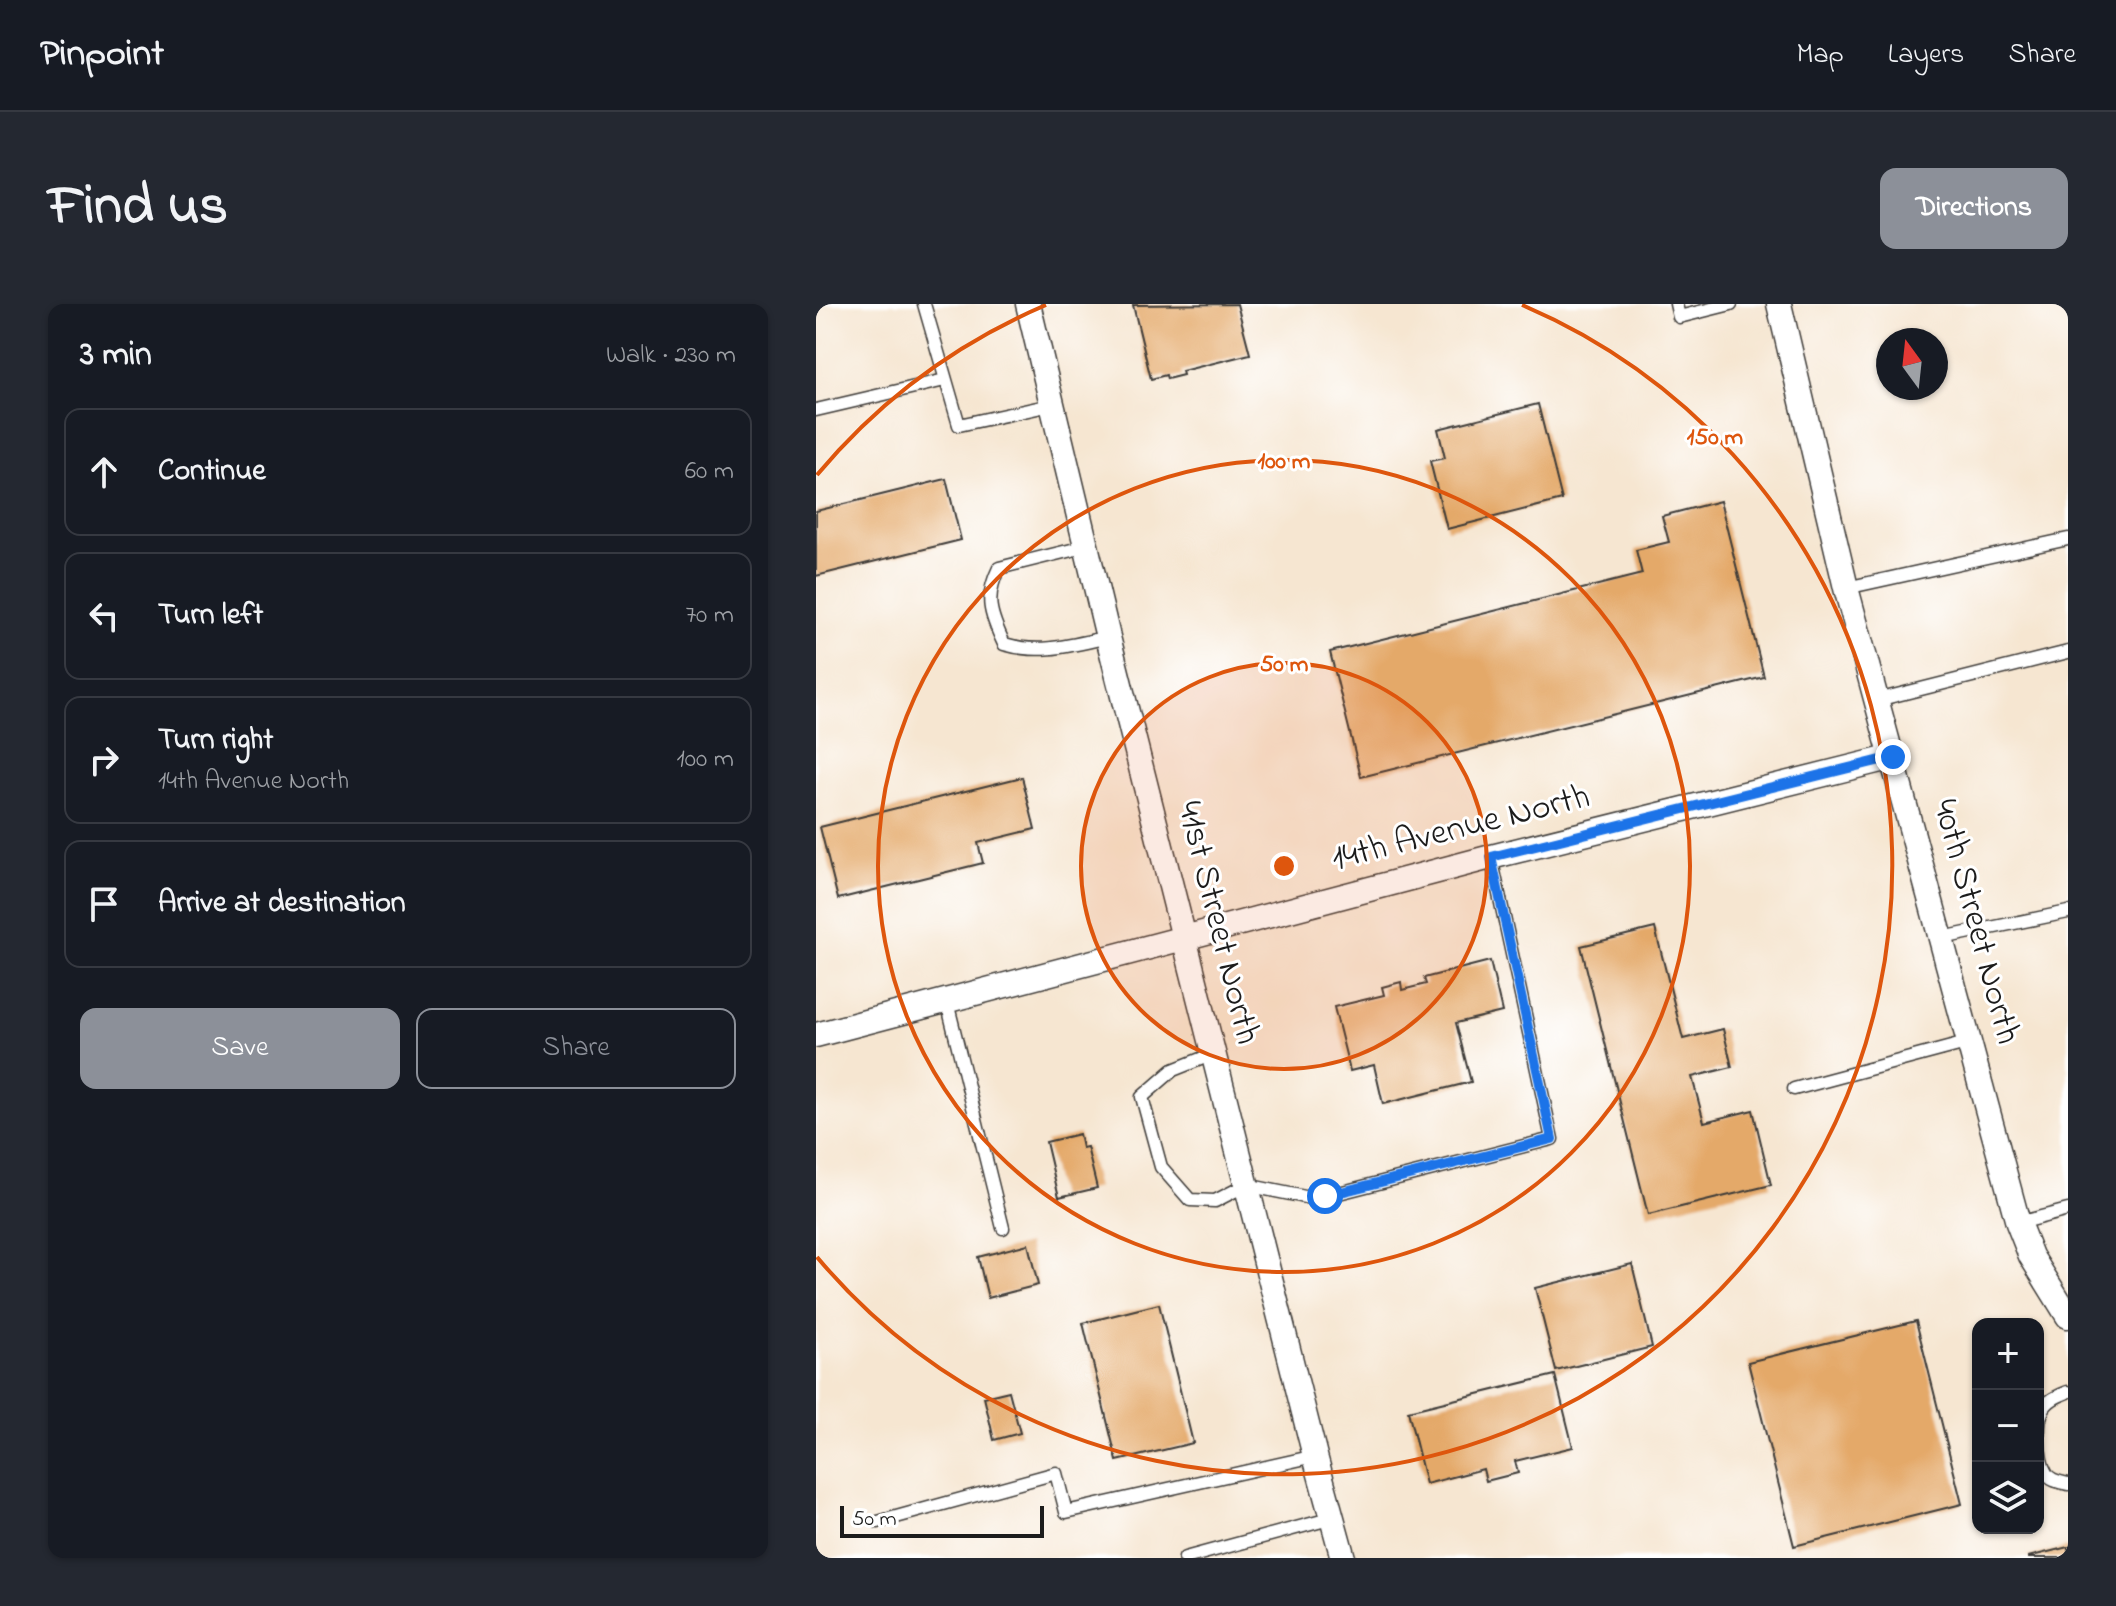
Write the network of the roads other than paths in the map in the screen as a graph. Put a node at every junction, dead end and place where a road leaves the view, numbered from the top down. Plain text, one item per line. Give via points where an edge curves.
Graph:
1 (924, 304) edge
2 (1028, 304) edge
3 (1676, 304) edge
4 (1731, 304) edge
5 (1779, 304) edge
6 (945, 380) junction
7 (1051, 405) junction
8 (816, 410) edge
9 (2068, 539) edge
10 (1088, 546) junction
11 (1846, 588) junction
12 (1108, 637) junction
13 (2068, 652) edge
14 (1877, 700) junction
15 (1893, 757) junction
16 (1491, 857) junction
17 (2068, 912) edge
18 (1942, 938) junction
19 (1184, 939) junction
20 (947, 1002) junction
21 (816, 1035) edge
22 (1970, 1042) junction
23 (1213, 1054) junction
24 (1794, 1089) dead end
25 (1246, 1185) junction
26 (2068, 1210) edge
27 (2018, 1223) junction
28 (1003, 1228) dead end
29 (2068, 1316) edge
30 (2068, 1392) edge
31 (1315, 1456) junction
32 (2068, 1484) edge
33 (1333, 1518) junction
34 (878, 1522) dead end
35 (1185, 1558) edge
36 (1343, 1558) edge

1 - 6 lane
2 - 7 street, 41st Street North
3 - 4 lane via 1679,317
5 - 11 street, 40th Street North
6 - 7 lane via 959,425
6 - 8 lane
7 - 10 street, 41st Street North
9 - 11 lane
10 - 12 street, 41st Street North
10 - 12 lane via 999,568 988,589 992,619 1004,644 1025,651
11 - 14 street, 40th Street North
12 - 19 street, 41st Street North
13 - 14 lane
14 - 15 street, 40th Street North
15 - 16 street, 14th Avenue North
15 - 18 street, 40th Street North
16 - 19 street, 14th Avenue North
16 - 25 lane via 1552,1139 1315,1199
17 - 18 lane
18 - 22 street, 40th Street North
19 - 20 street, 14th Avenue North
19 - 23 street, 41st Street North
20 - 21 street, 14th Avenue North
20 - 28 lane
22 - 24 lane
22 - 27 street, 40th Street North
23 - 25 street, 41st Street North
23 - 25 lane via 1173,1070 1142,1097 1161,1167 1190,1200 1215,1201
25 - 31 street, 41st Street North
26 - 27 lane
27 - 29 street, 40th Street North via 2031,1256
30 - 32 lane via 2043,1408 2038,1435 2046,1473
31 - 33 street, 41st Street North
31 - 34 lane via 1066,1512 1056,1473
33 - 35 lane
33 - 36 street, 41st Street North

